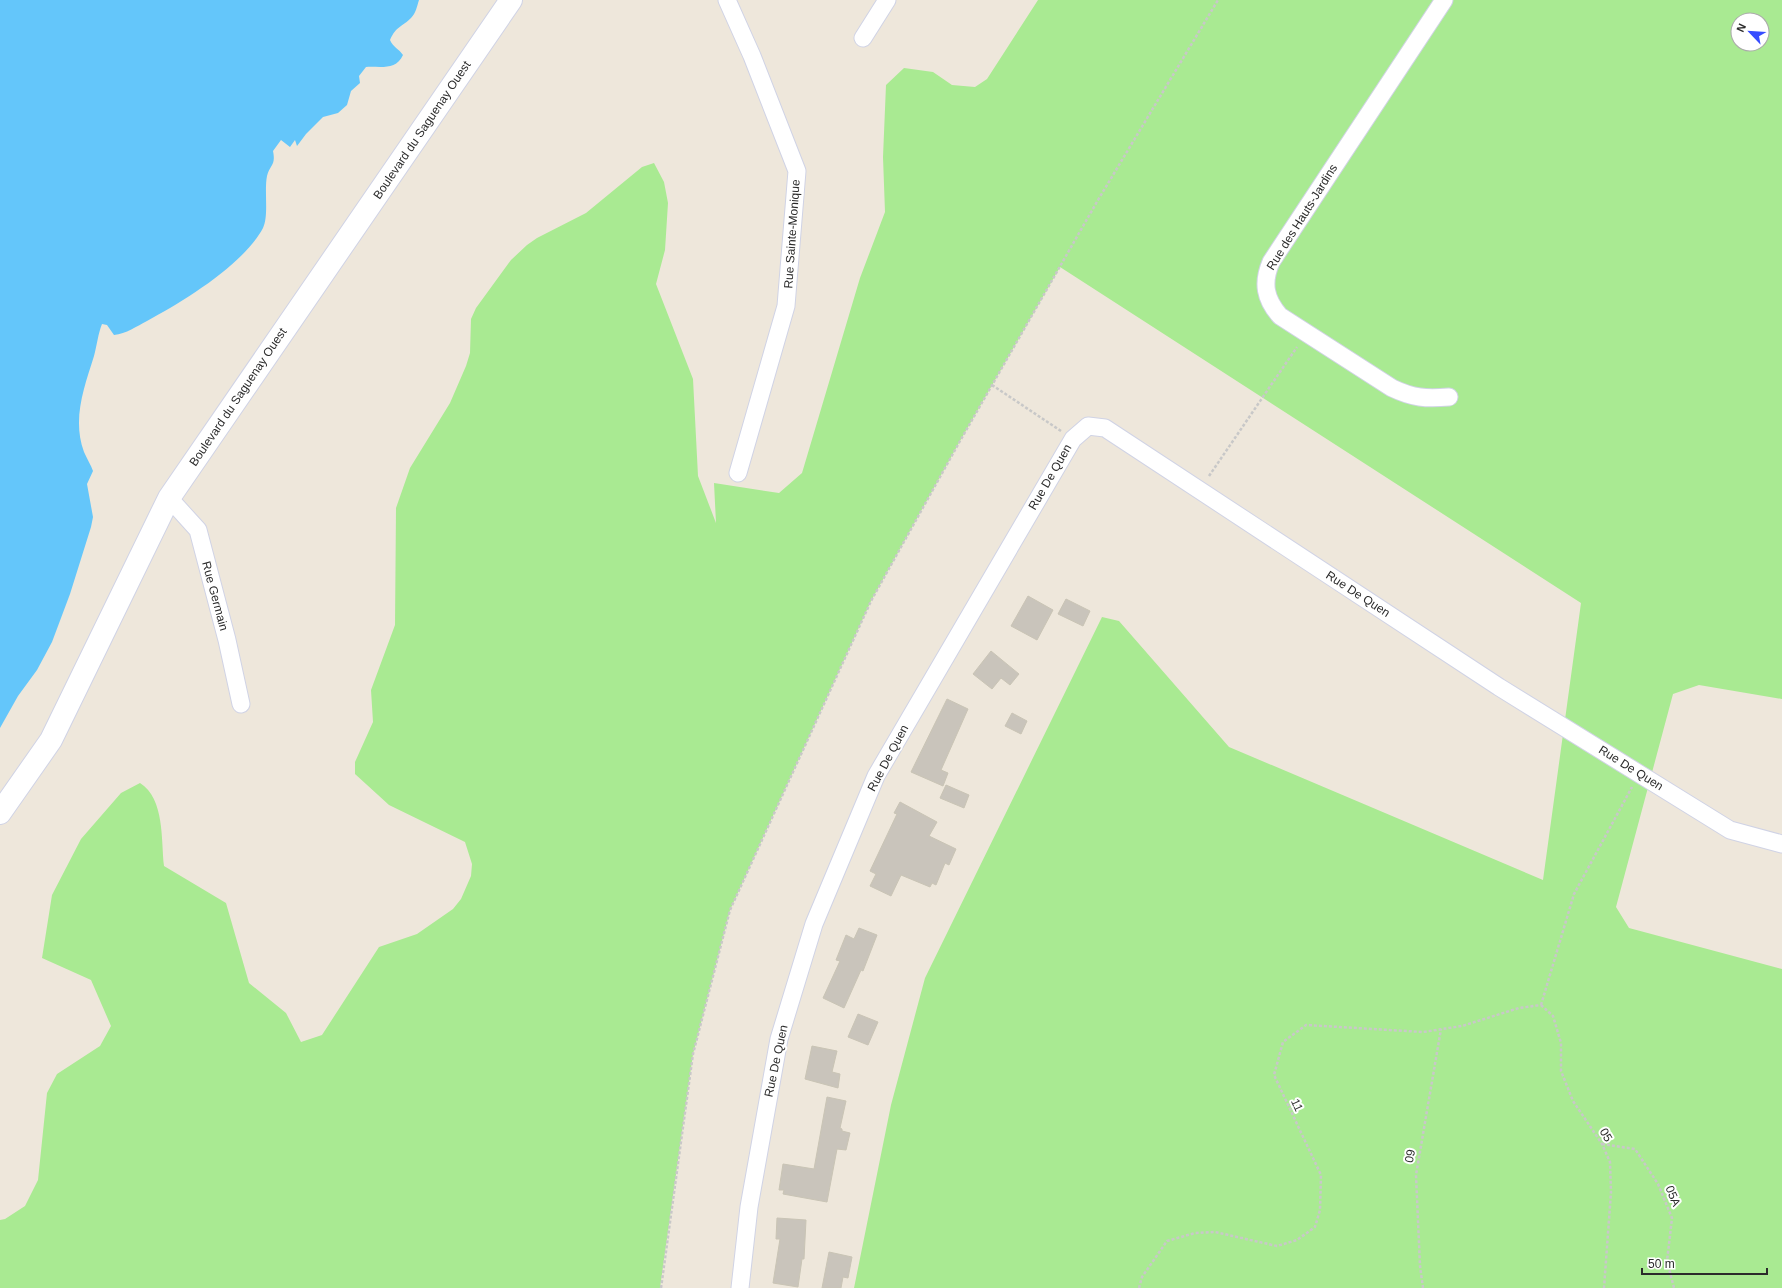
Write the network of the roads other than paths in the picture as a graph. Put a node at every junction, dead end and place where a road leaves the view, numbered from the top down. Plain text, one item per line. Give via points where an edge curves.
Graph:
1 (511, 0) edge
2 (728, 0) edge
3 (887, 0) edge
4 (1444, 0) edge
5 (863, 38) dead end
6 (1449, 397) dead end
7 (738, 474) dead end
8 (169, 498) junction
9 (241, 704) dead end
10 (0, 813) edge
11 (1782, 844) edge
12 (740, 1288) edge

1 - 8 main road, Boulevard du Saguenay Ouest
2 - 7 street, Rue Sainte-Monique via 797,171 786,306
3 - 5 street
4 - 6 street, Rue des Hauts-Jardins via 1266,273 1265,285 1272,308 1280,316 1392,388 1409,396 1428,399
8 - 9 street, Rue Germain via 198,530
8 - 10 main road, Boulevard du Saguenay Ouest via 51,740
11 - 12 street, Rue De Quen via 1730,830 1499,687 1104,428 1088,426 1073,438 876,776 814,924 779,1039 749,1207

